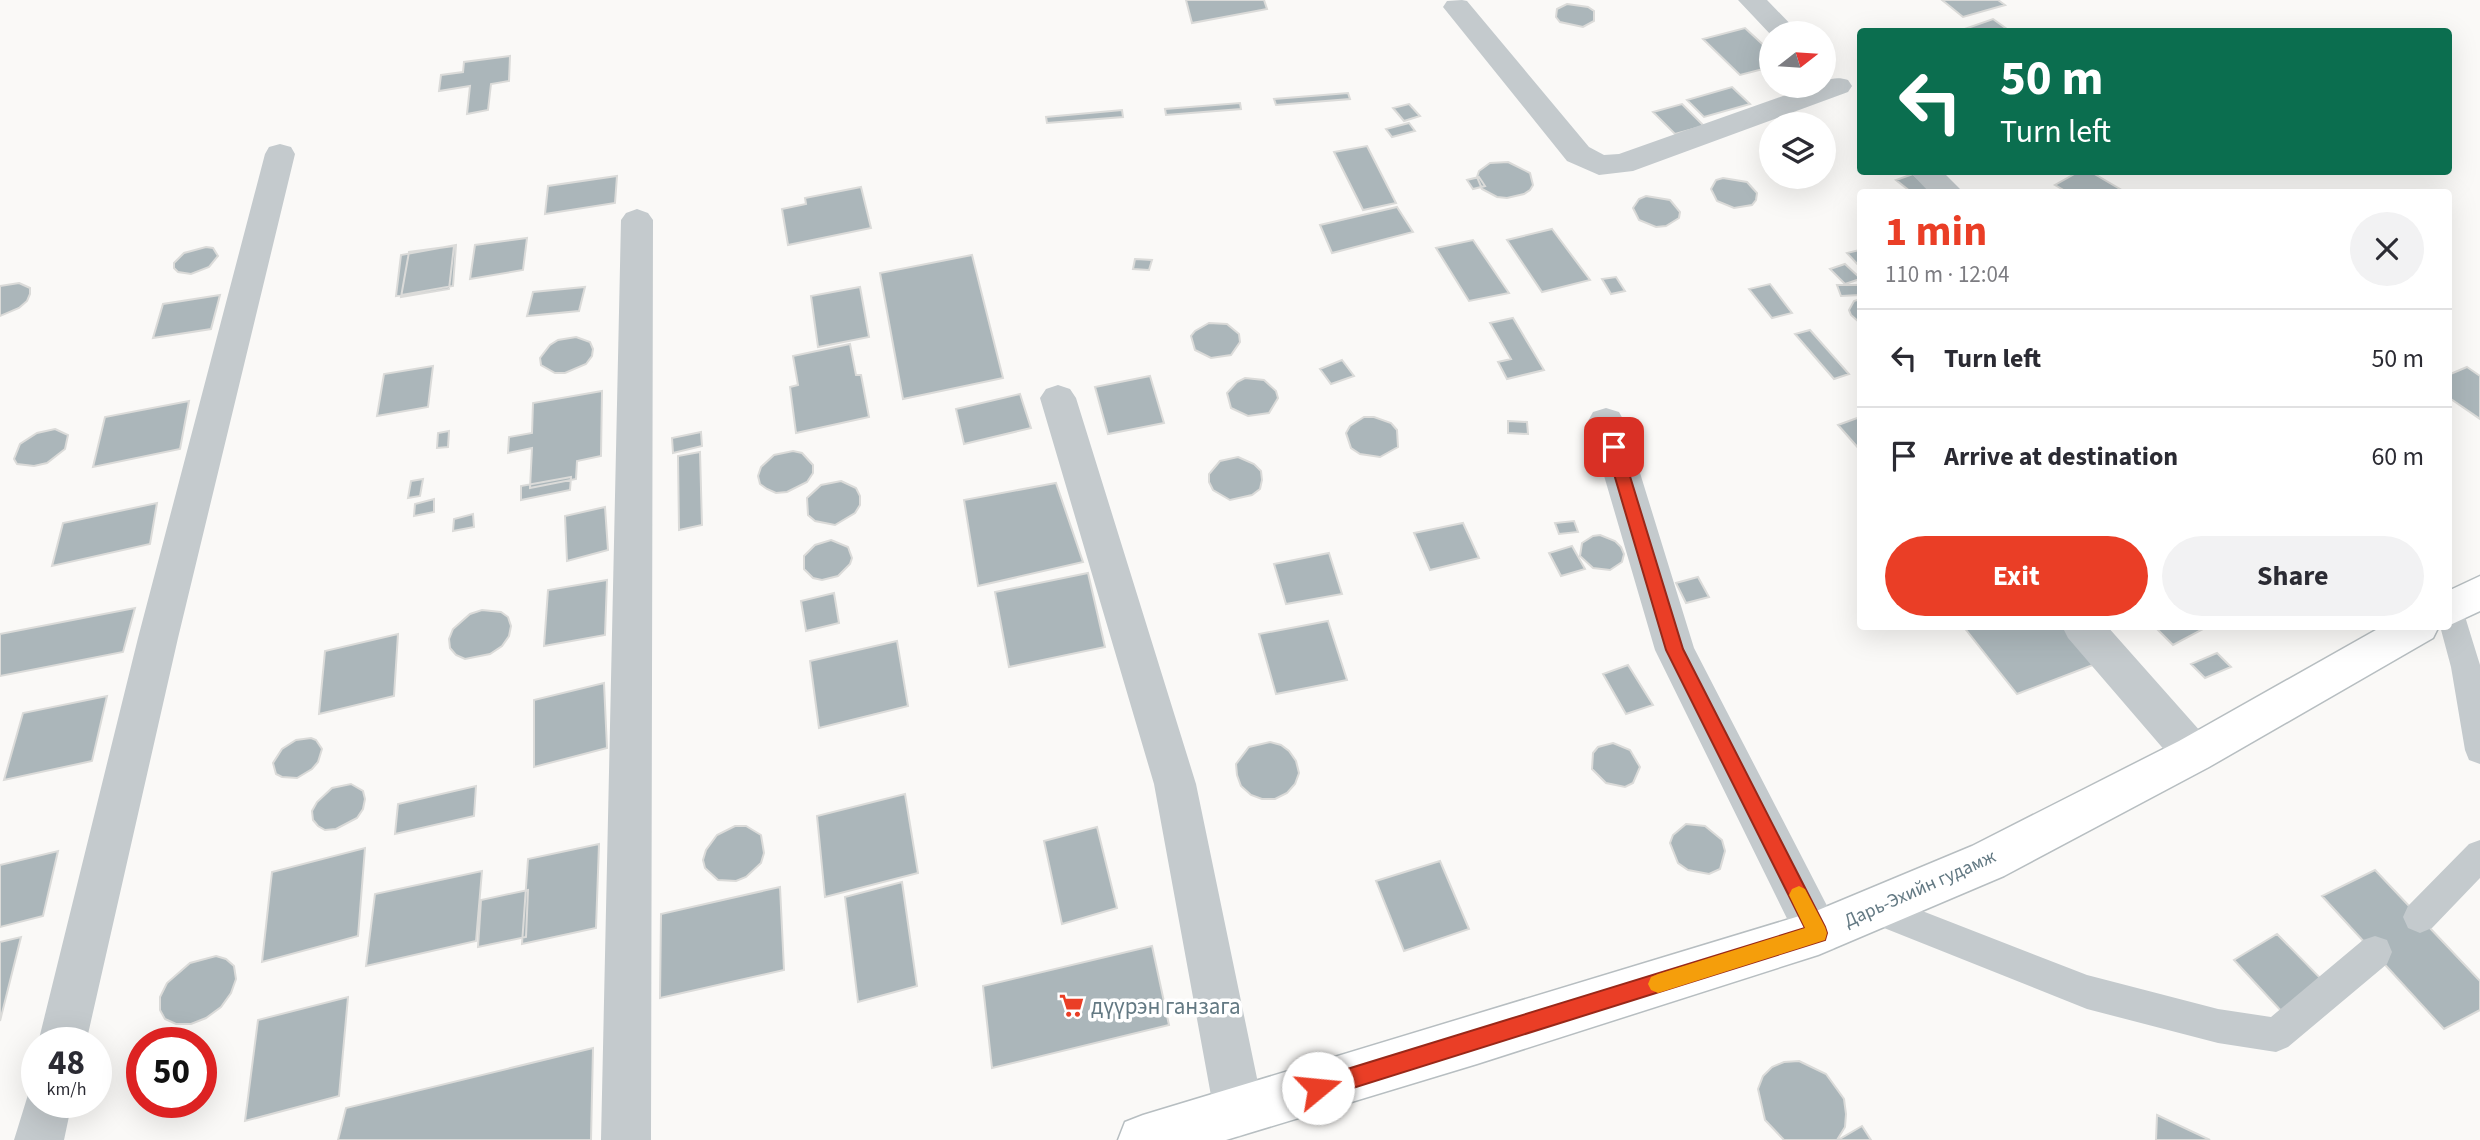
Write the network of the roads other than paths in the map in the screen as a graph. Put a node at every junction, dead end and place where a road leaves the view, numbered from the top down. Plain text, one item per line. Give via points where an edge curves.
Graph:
1 (1752, 0) edge
2 (1457, 7) dead end
3 (1773, 21) edge
4 (1836, 84) edge
5 (1784, 98) edge
6 (1857, 105) edge
7 (280, 155) dead end
8 (1928, 175) edge
9 (1945, 189) edge
10 (637, 220) dead end
11 (1059, 398) dead end
12 (1606, 421) dead end
13 (2480, 592) edge
14 (2452, 608) edge
15 (2452, 620) edge
16 (2086, 630) edge
17 (2412, 630) edge
18 (2480, 750) edge
19 (2194, 754) junction
20 (2480, 855) edge
21 (1876, 909) junction
22 (2420, 918) dead end
23 (1818, 933) junction
24 (2375, 952) dead end
25 (66, 1027) edge
26 (1239, 1112) junction
27 (44, 1118) edge
28 (39, 1140) edge
29 (626, 1140) edge
30 (1143, 1140) edge

1 - 3 street
2 - 5 street via 1578,154 1599,165 1622,164
4 - 6 street
7 - 25 street
8 - 9 street
10 - 29 street
11 - 26 street via 1175,784
12 - 23 street via 1675,650
13 - 14 main road
15 - 18 lane via 2466,667
16 - 19 street
17 - 19 main road, Дарь-Эхийн гудамж
19 - 21 main road, Дарь-Эхийн гудамж via 1988,860
20 - 22 lane
21 - 23 main road, Дарь-Эхийн гудамж
21 - 24 lane via 2087,992 2218,1026 2276,1035
23 - 26 main road, Дарь-Эхийн гудамж
26 - 30 main road, Дарь-Эхийн гудамж
27 - 28 street

